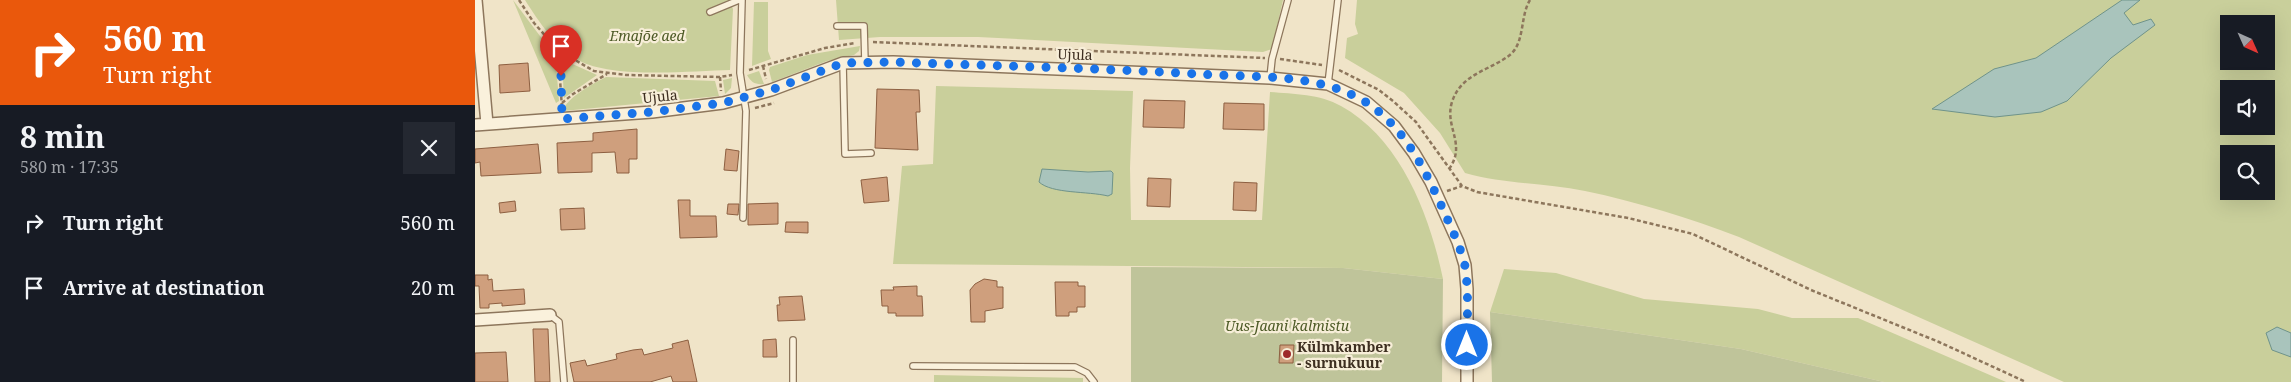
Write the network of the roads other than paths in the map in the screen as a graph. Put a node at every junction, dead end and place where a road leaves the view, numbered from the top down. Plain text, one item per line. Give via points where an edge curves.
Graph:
1 (476, 0) edge
2 (740, 0) edge
3 (1288, 0) edge
4 (1338, 0) edge
5 (710, 12) dead end
6 (837, 26) dead end
7 (865, 62) junction
8 (843, 63) junction
9 (1270, 78) junction
10 (1329, 84) junction
11 (745, 98) junction
12 (487, 124) junction
13 (475, 125) edge
14 (871, 153) dead end
15 (743, 218) dead end
16 (550, 315) joint
17 (475, 320) edge
18 (793, 340) dead end
19 (913, 366) dead end
20 (564, 382) edge
21 (793, 382) edge
22 (1094, 382) edge
23 (1467, 382) edge

1 - 12 street
2 - 5 lane
2 - 11 lane via 740,73
3 - 9 lane
4 - 10 lane
6 - 7 lane via 864,26
7 - 8 street, Ujula
7 - 9 street, Ujula
8 - 11 street, Ujula
8 - 14 lane via 845,154
9 - 10 street, Ujula
10 - 23 street, Ujula via 1365,102 1393,126 1414,153 1437,196 1465,265
11 - 12 street, Ujula via 652,112
11 - 15 lane
12 - 13 street, Ujula
16 - 17 street
16 - 20 lane via 559,322
18 - 21 lane
19 - 22 lane via 1075,367 1087,373

